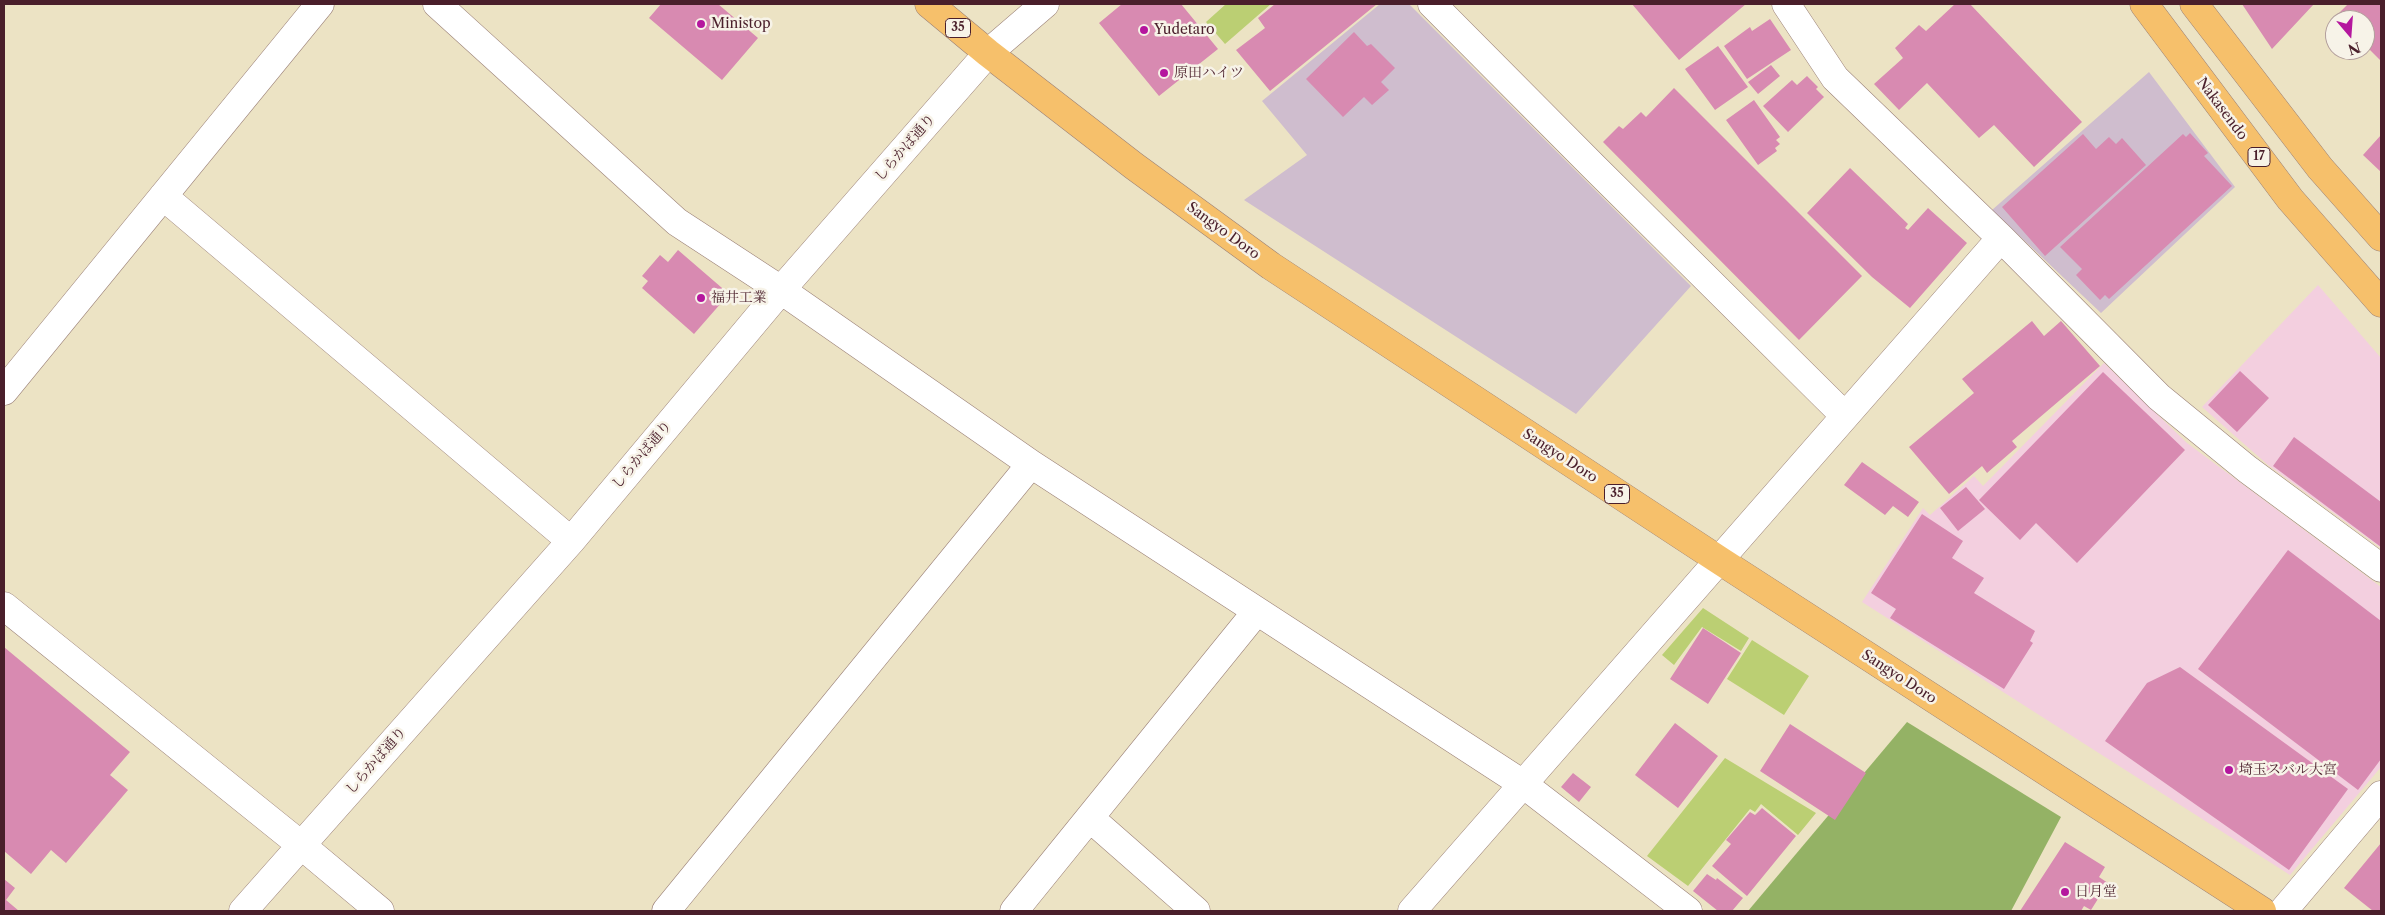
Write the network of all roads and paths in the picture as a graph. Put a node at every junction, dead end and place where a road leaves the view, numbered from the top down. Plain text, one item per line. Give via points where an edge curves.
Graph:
1 (320, 4) edge
2 (437, 4) edge
3 (929, 4) edge
4 (1045, 4) edge
5 (1432, 4) edge
6 (1786, 4) edge
7 (2144, 4) edge
8 (2194, 4) edge
9 (988, 53) junction
10 (163, 196) junction
11 (2381, 237) edge
12 (2001, 238) junction
13 (781, 290) junction
14 (2381, 302) edge
15 (4, 391) edge
16 (1845, 416) junction
17 (1031, 464) junction
18 (571, 540) junction
19 (1719, 560) junction
20 (2381, 568) edge
21 (4, 606) edge
22 (1257, 611) junction
23 (1524, 784) junction
24 (2381, 795) edge
25 (1090, 818) junction
26 (301, 845) junction
27 (243, 911) edge
28 (380, 911) edge
29 (666, 911) edge
30 (1014, 911) edge
31 (1196, 911) edge
32 (1412, 911) edge
33 (1688, 911) edge
34 (2262, 911) edge
35 (2283, 911) edge

1 - 10 street
2 - 13 street via 677,222
3 - 9 main road, Sangyo Doro / 35
4 - 9 street, しらかば通り
5 - 16 street
6 - 12 street via 1835,78
7 - 14 main road, Nakasendo / 17 via 2290,199
8 - 11 main road via 2320,168
9 - 13 street, しらかば通り
9 - 19 main road, Sangyo Doro / 35 via 1270,266
10 - 15 street
10 - 18 street
12 - 16 street
12 - 20 street via 2159,397 2247,469
13 - 17 street
13 - 18 street, しらかば通り
16 - 19 street
17 - 22 street
17 - 29 street
18 - 26 street, しらかば通り
19 - 23 street
19 - 34 main road, Sangyo Doro / 35
21 - 26 street
22 - 23 street
22 - 25 street
23 - 32 street
23 - 33 street
24 - 35 street
25 - 30 street
25 - 31 street
26 - 27 street, しらかば通り
26 - 28 street

